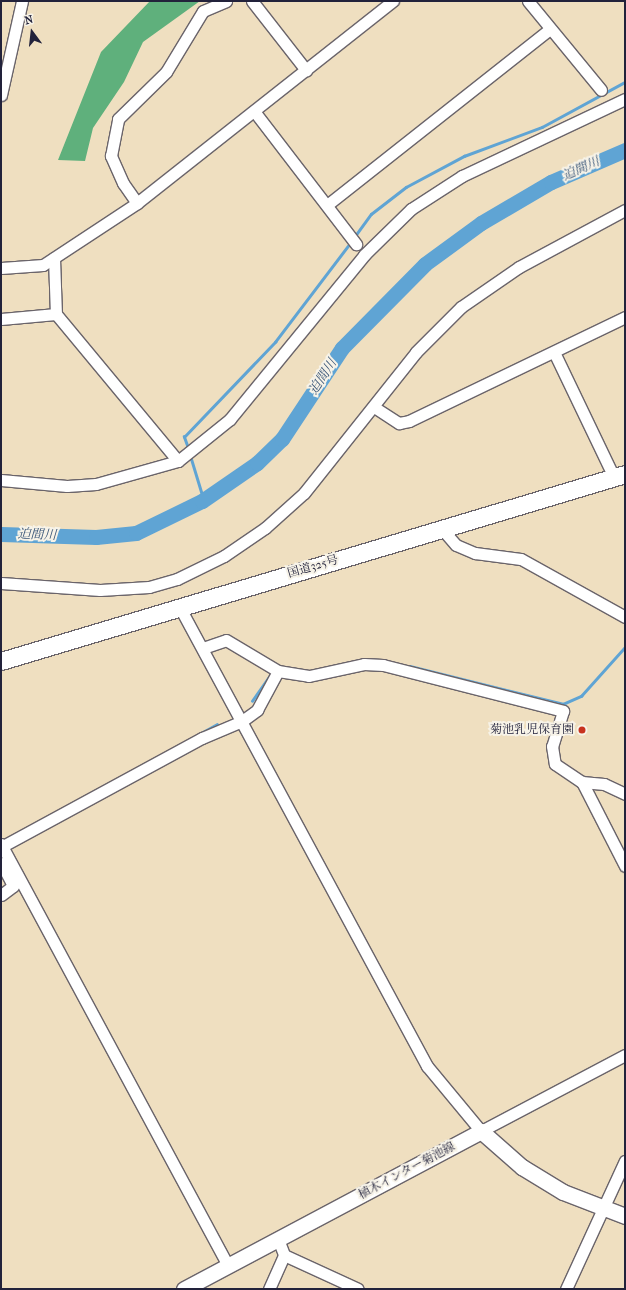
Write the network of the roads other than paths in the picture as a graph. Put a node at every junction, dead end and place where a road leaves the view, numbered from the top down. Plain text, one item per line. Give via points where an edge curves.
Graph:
1 (22, 1) edge
2 (226, 1) edge
3 (252, 1) edge
4 (393, 1) edge
5 (528, 1) edge
6 (550, 28) junction
7 (306, 70) junction
8 (601, 90) dead end
9 (1, 95) edge
10 (625, 99) edge
11 (254, 111) junction
12 (137, 203) junction
13 (327, 205) junction
14 (625, 210) edge
15 (356, 244) dead end
16 (54, 258) junction
17 (1, 268) edge
18 (56, 314) junction
19 (625, 317) edge
20 (1, 319) edge
21 (554, 352) junction
22 (374, 407) junction
23 (178, 461) junction
24 (619, 475) edge
25 (1, 480) edge
26 (442, 529) junction
27 (1, 583) edge
28 (179, 606) junction
29 (625, 617) edge
30 (203, 648) junction
31 (1, 661) edge
32 (278, 671) junction
33 (242, 721) junction
34 (582, 782) junction
35 (625, 794) edge
36 (2, 846) edge
37 (1, 863) edge
38 (625, 866) edge
39 (1, 895) edge
40 (625, 1055) edge
41 (481, 1132) junction
42 (625, 1161) edge
43 (602, 1209) junction
44 (625, 1216) edge
45 (278, 1239) junction
46 (284, 1255) junction
47 (228, 1266) junction
48 (184, 1289) edge
49 (268, 1289) edge
50 (358, 1289) edge
51 (566, 1289) edge

1 - 9 street
2 - 12 street via 203,11 166,72 118,119 111,156 123,183
3 - 7 street
4 - 7 street
5 - 6 street
6 - 8 street
6 - 13 street
7 - 11 street
10 - 23 street via 462,176 411,209 364,254 230,420
11 - 12 street
11 - 13 street
12 - 16 street
13 - 15 street
14 - 22 street via 538,256 475,296 429,337
16 - 17 street via 43,265
16 - 18 street
18 - 20 street
18 - 23 street
19 - 21 street
21 - 22 street via 409,421 399,423
21 - 24 street
22 - 27 street via 322,473 285,512 244,544 202,568 164,583 123,590
23 - 25 street via 96,484 67,486
24 - 26 highway, 国道325号
26 - 28 highway, 国道325号
26 - 29 street via 456,545 475,553 521,559
28 - 30 street
28 - 31 highway, 国道325号
30 - 32 street via 226,640
30 - 33 street
32 - 33 street via 257,710
32 - 34 street via 314,676 375,664 563,711 552,746 552,759 555,764
33 - 36 street via 202,738
33 - 41 street via 427,1066
34 - 35 street via 604,784
34 - 38 street
36 - 47 street via 161,1148
37 - 39 street via 13,886
40 - 41 street
41 - 43 main road via 522,1167 563,1192
41 - 45 main road, 植木インター菊池線
42 - 43 street
43 - 44 main road
43 - 51 street
45 - 46 street
45 - 47 main road, 植木インター菊池線
46 - 49 street
46 - 50 street
47 - 48 main road, 植木インター菊池線

